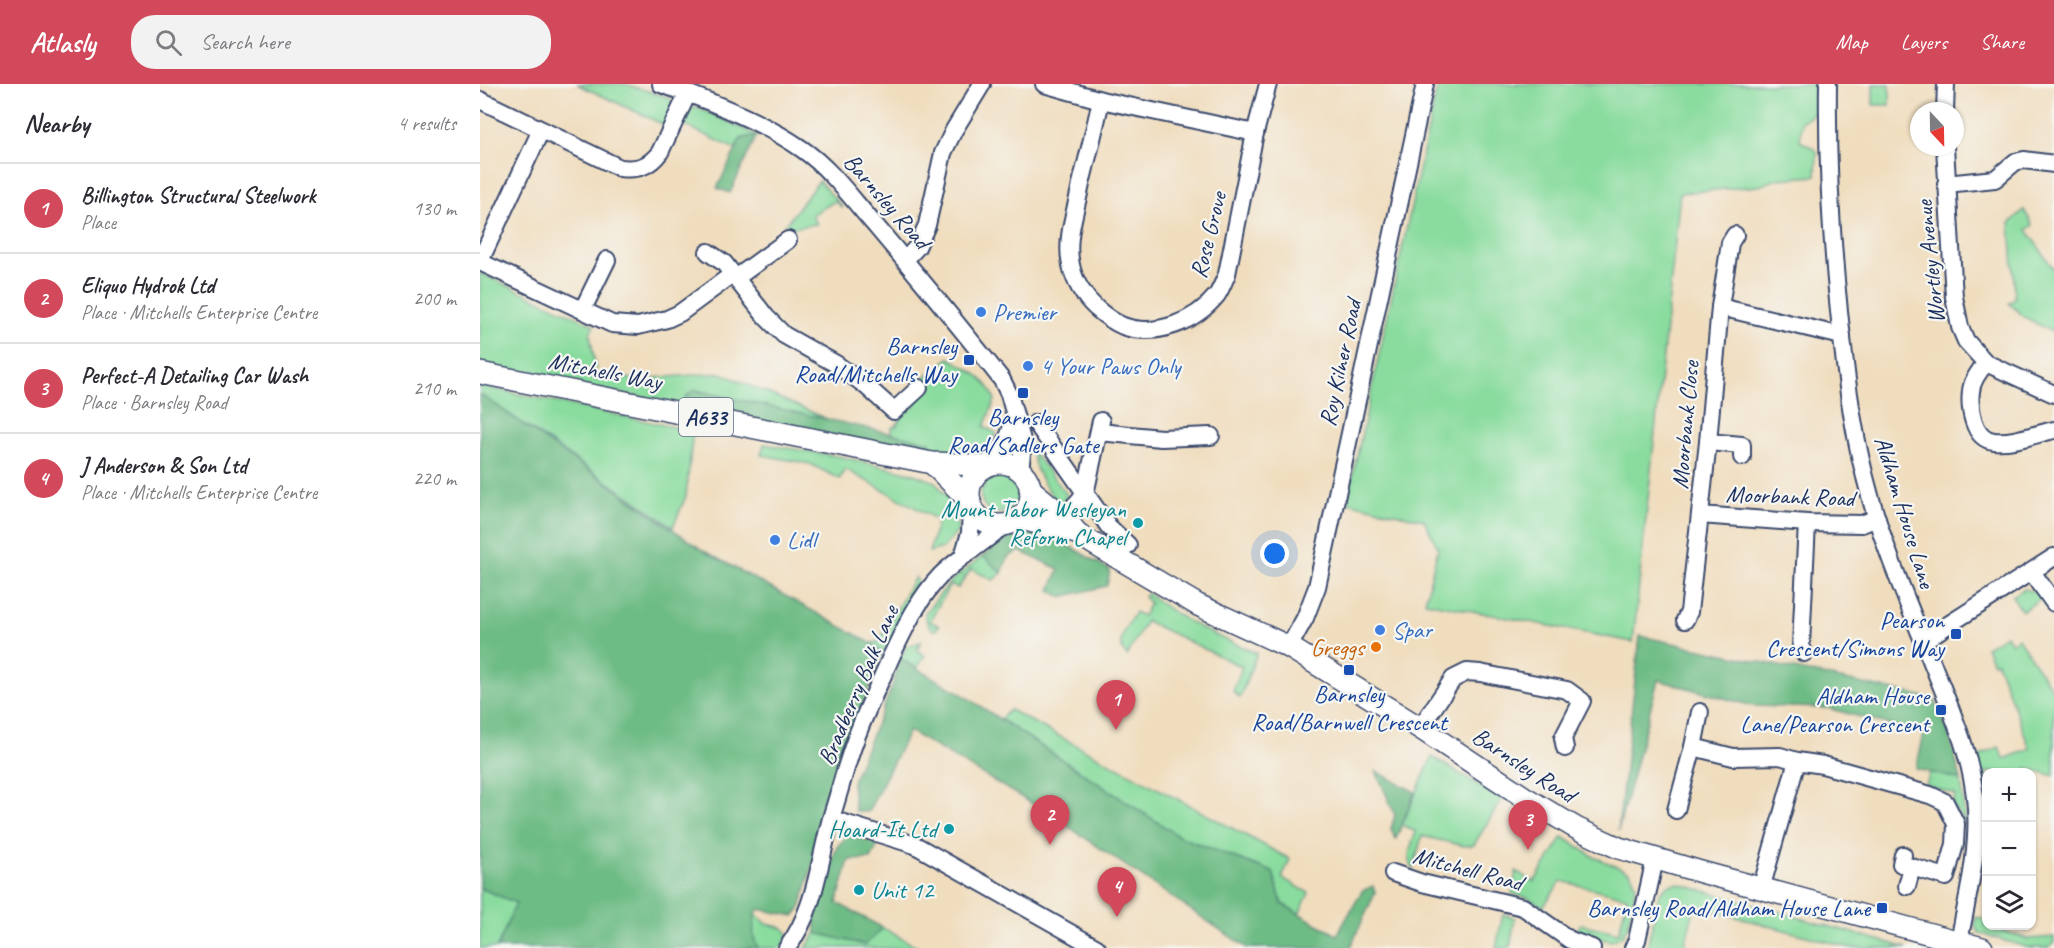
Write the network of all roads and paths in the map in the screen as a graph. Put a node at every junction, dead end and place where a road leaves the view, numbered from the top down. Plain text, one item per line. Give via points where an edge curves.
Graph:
1 (661, 84) edge
2 (982, 84) edge
3 (1044, 84) edge
4 (1268, 84) edge
5 (1425, 84) edge
6 (1828, 84) edge
7 (1946, 84) edge
8 (688, 93) junction
9 (480, 100) edge
10 (1101, 100) junction
11 (1945, 102) edge
12 (541, 130) junction
13 (1255, 133) junction
14 (1945, 156) edge
15 (2054, 164) edge
16 (1946, 184) junction
17 (1736, 235) dead end
18 (788, 240) dead end
19 (708, 252) dead end
20 (607, 260) dead end
21 (905, 260) junction
22 (480, 261) edge
23 (735, 276) junction
24 (1720, 307) junction
25 (583, 309) junction
26 (1842, 336) junction
27 (1986, 363) junction
28 (480, 373) edge
29 (919, 388) dead end
30 (2054, 394) edge
31 (1015, 418) junction
32 (1036, 423) dead end
33 (2054, 430) edge
34 (1212, 438) dead end
35 (1708, 442) junction
36 (1742, 457) dead end
37 (932, 463) junction
38 (987, 466) junction
39 (1025, 480) junction
40 (1085, 494) junction
41 (970, 504) junction
42 (1700, 515) junction
43 (1877, 519) junction
44 (1012, 521) junction
45 (1807, 523) junction
46 (1070, 525) junction
47 (1128, 545) dead end
48 (963, 556) junction
49 (2054, 557) edge
50 (2032, 572) junction
51 (2054, 603) edge
52 (1685, 620) dead end
53 (1923, 641) junction
54 (1289, 647) junction
55 (1804, 653) dead end
56 (1700, 712) dead end
57 (1420, 728) junction
58 (1693, 747) junction
59 (1565, 748) dead end
60 (1797, 761) junction
61 (1676, 810) dead end
62 (831, 819) junction
63 (1655, 859) junction
64 (1393, 873) dead end
65 (1907, 886) dead end
66 (1761, 889) junction
67 (1959, 942) junction
68 (1635, 945) edge
69 (787, 948) edge
70 (1097, 948) edge
71 (1592, 948) edge
72 (1982, 948) edge

1 - 8 street, Barnsley Road
2 - 21 street via 943,153 927,225 917,247
3 - 10 street
4 - 13 street, Rose Grove
5 - 54 street, Roy Kilner Road via 1317,587
6 - 26 street, Aldham House Lane via 1827,158
7 - 11 street
8 - 12 street via 660,152 638,168 620,168
8 - 21 street, Barnsley Road via 802,149 835,178
9 - 12 street
10 - 13 street
10 - 13 street, Rose Grove via 1069,249 1076,279 1093,305 1123,326 1173,326 1206,308 1218,293 1227,274
12 - 22 street
14 - 16 street, Wortley Avenue
15 - 16 street via 2024,160 2015,162 1995,179
16 - 27 street, Wortley Avenue via 1954,297 1960,327 1966,341
17 - 24 street, Moorbank Close via 1730,243
18 - 23 street
19 - 23 street
20 - 25 street
21 - 31 street, Barnsley Road via 1002,381
22 - 25 street
23 - 25 street via 680,313 653,323 612,324
23 - 29 street via 784,335 865,384 894,411
24 - 26 street
24 - 35 street, Moorbank Close
26 - 43 street, Aldham House Lane via 1857,443
27 - 30 street, Wortley Avenue
27 - 33 street via 1974,378 1971,391 1974,422 1983,437 1995,442
28 - 37 main road, Mitchells Way / A633
31 - 38 street via 1006,443
31 - 39 street, Barnsley Road via 1023,444
32 - 40 street
34 - 40 street via 1161,438 1100,426
35 - 36 street via 1742,445
35 - 42 street, Moorbank Close
37 - 38 main road, Mitchells Way
37 - 41 main road
38 - 39 main road via 1004,463
38 - 41 main road via 973,478
39 - 44 main road via 1028,506
39 - 46 main road, Barnsley Road
40 - 46 street
40 - 47 street
41 - 44 main road via 981,519 997,525
41 - 48 street via 970,533
42 - 45 street, Moorbank Road
42 - 52 street, Moorbank Close
43 - 45 street, Moorbank Road via 1862,524
43 - 53 street, Aldham House Lane
44 - 46 main road, Barnsley Road
44 - 48 street, Bradberry Balk Lane
45 - 55 street via 1801,645
46 - 54 main road, Barnsley Road via 1156,582
48 - 62 street, Bradberry Balk Lane via 920,601 889,662 854,742
49 - 50 street
50 - 51 street
50 - 53 street
53 - 67 street, Aldham House Lane via 1963,742 1975,797 1976,853
54 - 57 main road, Barnsley Road
56 - 58 street
57 - 59 street via 1453,680 1467,672 1480,673 1567,690 1582,701 1563,738
57 - 63 main road, Barnsley Road via 1576,828
58 - 60 street via 1733,757 1780,756
58 - 61 street
60 - 65 street via 1834,768 1945,802 1956,824 1956,844 1946,877 1907,861
60 - 66 street
62 - 69 street, Bradberry Balk Lane via 808,911
62 - 70 street via 915,845
63 - 66 main road, Barnsley Road
63 - 68 street
64 - 71 street, Mitchell Road via 1523,907 1570,940
66 - 67 main road, Barnsley Road
67 - 72 main road, Barnsley Road

